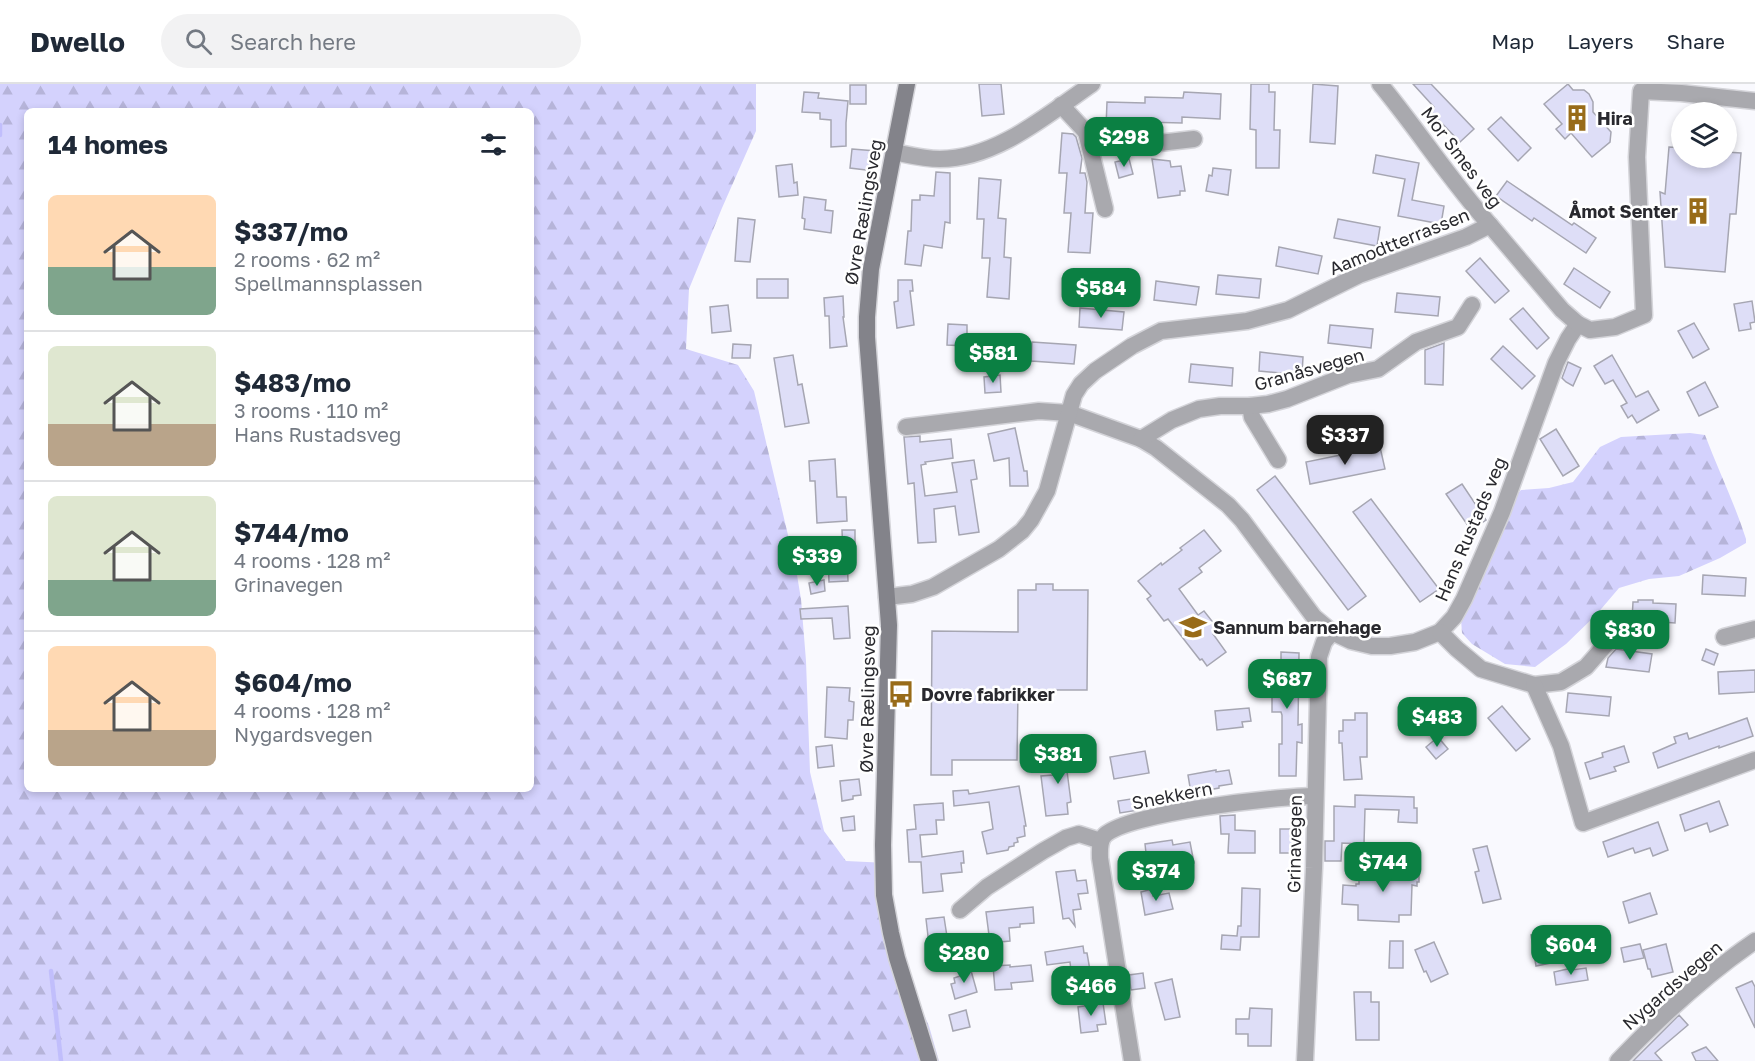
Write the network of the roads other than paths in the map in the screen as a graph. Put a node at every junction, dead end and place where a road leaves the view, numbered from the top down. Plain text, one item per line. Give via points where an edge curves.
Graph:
1 (907, 84) edge
2 (1092, 84) edge
3 (1380, 84) edge
4 (1641, 88) edge
5 (1755, 101) edge
6 (1061, 105) junction
7 (1086, 132) junction
8 (1194, 139) dead end
9 (894, 152) junction
10 (1105, 209) dead end
11 (1490, 225) junction
12 (1472, 305) dead end
13 (1578, 324) junction
14 (1250, 406) junction
15 (1069, 413) junction
16 (906, 427) dead end
17 (1141, 440) junction
18 (1278, 460) dead end
19 (887, 597) junction
20 (1623, 625) dead end
21 (1755, 629) edge
22 (1332, 632) junction
23 (1440, 632) junction
24 (1724, 637) dead end
25 (1534, 685) junction
26 (1755, 760) edge
27 (1315, 795) junction
28 (1101, 841) junction
29 (960, 910) dead end
30 (1755, 941) edge
31 (929, 1061) edge
32 (1132, 1061) edge
33 (1305, 1061) edge
34 (1618, 1061) edge

1 - 9 main road, Øvre Rælingsveg
2 - 6 street
3 - 11 street, Mor Smes veg
4 - 5 street
4 - 13 street via 1637,158 1644,315 1615,327 1590,330
6 - 7 street
6 - 9 street via 1013,137 972,156 940,159
7 - 8 street via 1133,146
7 - 10 street
9 - 19 main road, Øvre Rælingsveg via 871,269 867,317
11 - 13 street, Aamodtterrassen
11 - 15 street, Aamodtterrassen via 1359,275 1288,310 1247,321 1161,331 1132,346 1081,384
12 - 14 street, Granåsvegen via 1458,327 1416,342 1378,369 1348,375 1287,399
13 - 23 street, Hans Rustads veg via 1556,363 1502,512 1464,599
14 - 17 street, Granåsvegen via 1198,409
14 - 18 street via 1252,417
15 - 16 street via 1039,411
15 - 17 street
15 - 19 street, Aamodtterrassen via 1047,491 1022,531 933,587
17 - 22 street via 1228,505 1314,617
19 - 31 main road, Øvre Rælingsveg via 884,895 897,958
20 - 25 street via 1586,667 1561,682
21 - 24 street
22 - 23 street via 1372,646 1415,642
22 - 27 street, Grinavegen via 1319,657
23 - 25 street via 1481,669
25 - 26 street via 1561,746 1583,823
27 - 28 street, Snekkern via 1150,817 1110,831
27 - 33 street, Grinavegen
28 - 29 street via 1072,835 987,887
28 - 32 street via 1101,872
30 - 34 street, Nygardsvegen via 1661,1017

